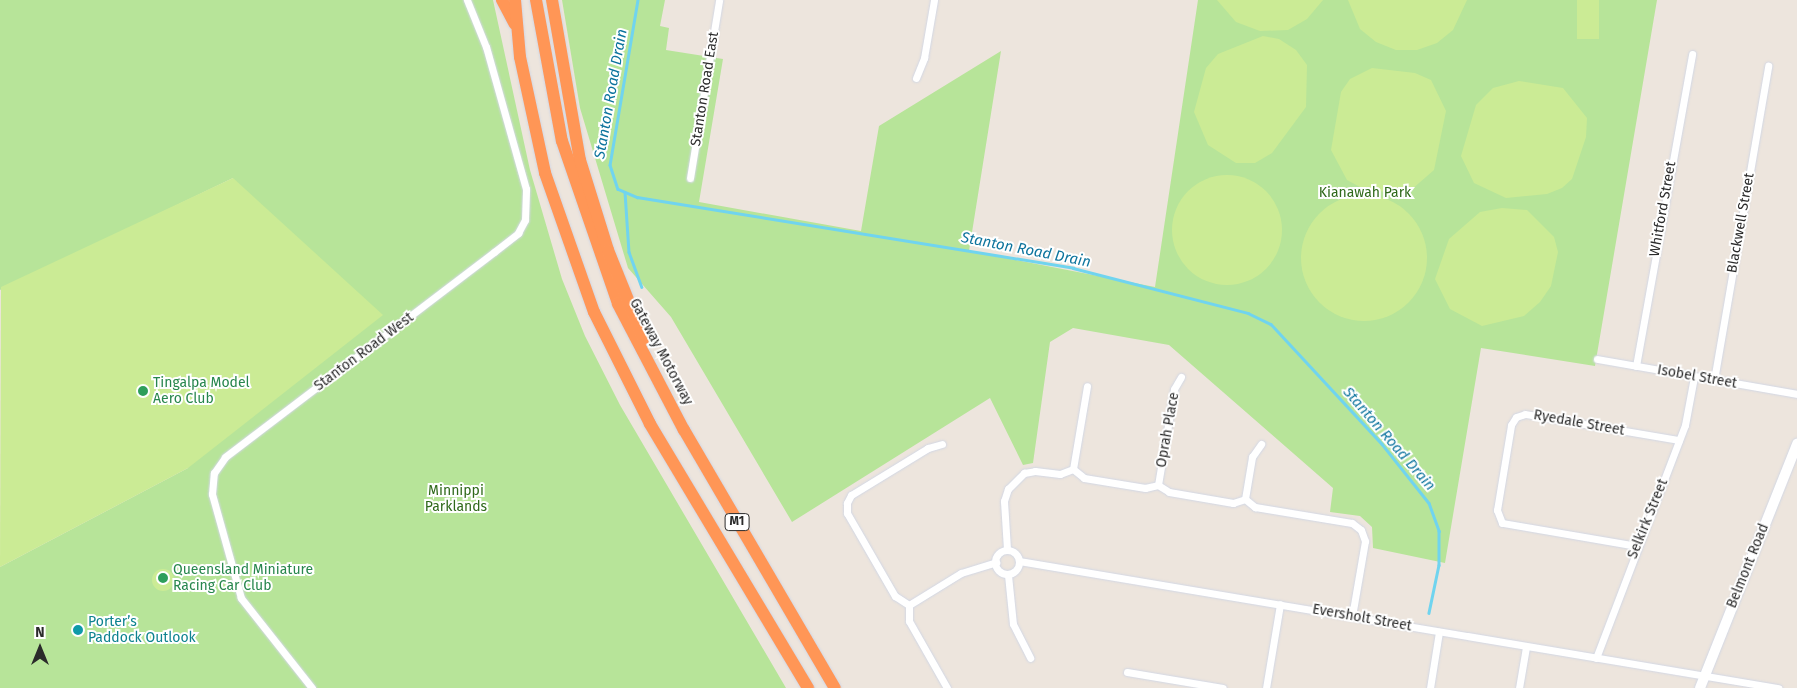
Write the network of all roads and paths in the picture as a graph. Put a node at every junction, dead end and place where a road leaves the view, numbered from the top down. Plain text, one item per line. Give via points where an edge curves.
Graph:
1 (467, 0) edge
2 (502, 0) edge
3 (515, 0) edge
4 (536, 0) edge
5 (552, 0) edge
6 (720, 0) edge
7 (934, 0) edge
8 (516, 24) junction
9 (1692, 54) dead end
10 (1768, 66) dead end
11 (916, 78) dead end
12 (690, 178) dead end
13 (644, 353) junction
14 (1597, 359) dead end
15 (1636, 366) junction
16 (1180, 377) dead end
17 (1694, 377) junction
18 (1714, 380) junction
19 (1087, 386) dead end
20 (1797, 394) edge
21 (1679, 440) junction
22 (942, 444) dead end
23 (1261, 444) dead end
24 (1797, 444) edge
25 (1073, 469) junction
26 (1158, 485) junction
27 (1245, 499) junction
28 (1637, 546) junction
29 (1006, 549) junction
30 (1019, 561) junction
31 (996, 562) junction
32 (1008, 574) junction
33 (1280, 604) junction
34 (909, 605) junction
35 (1352, 616) junction
36 (1439, 632) junction
37 (1526, 647) junction
38 (1030, 658) dead end
39 (1596, 658) junction
40 (1127, 672) dead end
41 (1704, 676) junction
42 (312, 688) edge
43 (808, 688) edge
44 (835, 688) edge
45 (947, 688) edge
46 (1223, 688) edge
47 (1266, 688) edge
48 (1430, 688) edge
49 (1519, 688) edge
50 (1700, 688) edge
51 (1778, 688) edge

1 - 42 street, Stanton Road West via 486,47 526,189 525,220 500,248 225,458 214,474 212,494 241,598
2 - 8 highway
3 - 8 highway, M1
4 - 13 highway, Gateway Motorway / M1 via 551,92 575,188 608,280
5 - 13 highway via 580,160 608,250 644,339
6 - 12 street, Stanton Road East
7 - 11 street via 924,58
8 - 43 highway, M1 via 545,173 594,312 650,424
9 - 15 street, Whitford Street
10 - 18 street, Blackwell Street
13 - 44 highway, Gateway Motorway / M1
14 - 15 street, Isobel Street
15 - 17 street, Isobel Street
16 - 26 street, Oprah Place via 1174,389
17 - 18 street, Isobel Street
17 - 21 street, Selkirk Street
18 - 20 street, Isobel Street
19 - 25 street
21 - 28 street, Selkirk Street
21 - 28 street, Ryedale Street via 1525,414 1511,425 1497,510 1502,523
22 - 34 street via 928,448 851,495 847,503 847,513 895,596
23 - 27 street via 1252,457
24 - 41 main road, Belmont Road
25 - 26 street via 1084,478 1145,488
25 - 29 street via 1060,474 1035,471 1014,480 1004,501
26 - 27 street via 1169,492 1232,503
27 - 35 street via 1255,506 1352,523 1361,530 1365,541
28 - 39 street, Selkirk Street
29 - 30 street
29 - 31 street
30 - 32 street via 1016,570
30 - 33 street, Eversholt Street
31 - 32 street
31 - 34 street via 961,573
32 - 38 street via 1013,624
33 - 35 street, Eversholt Street
33 - 47 street
34 - 45 street via 908,621
35 - 36 street, Eversholt Street
36 - 37 street, Eversholt Street
36 - 48 street
37 - 39 street, Eversholt Street
37 - 49 street
39 - 41 street, Eversholt Street
40 - 46 street
41 - 50 main road, Belmont Road
41 - 51 street, Eversholt Street

